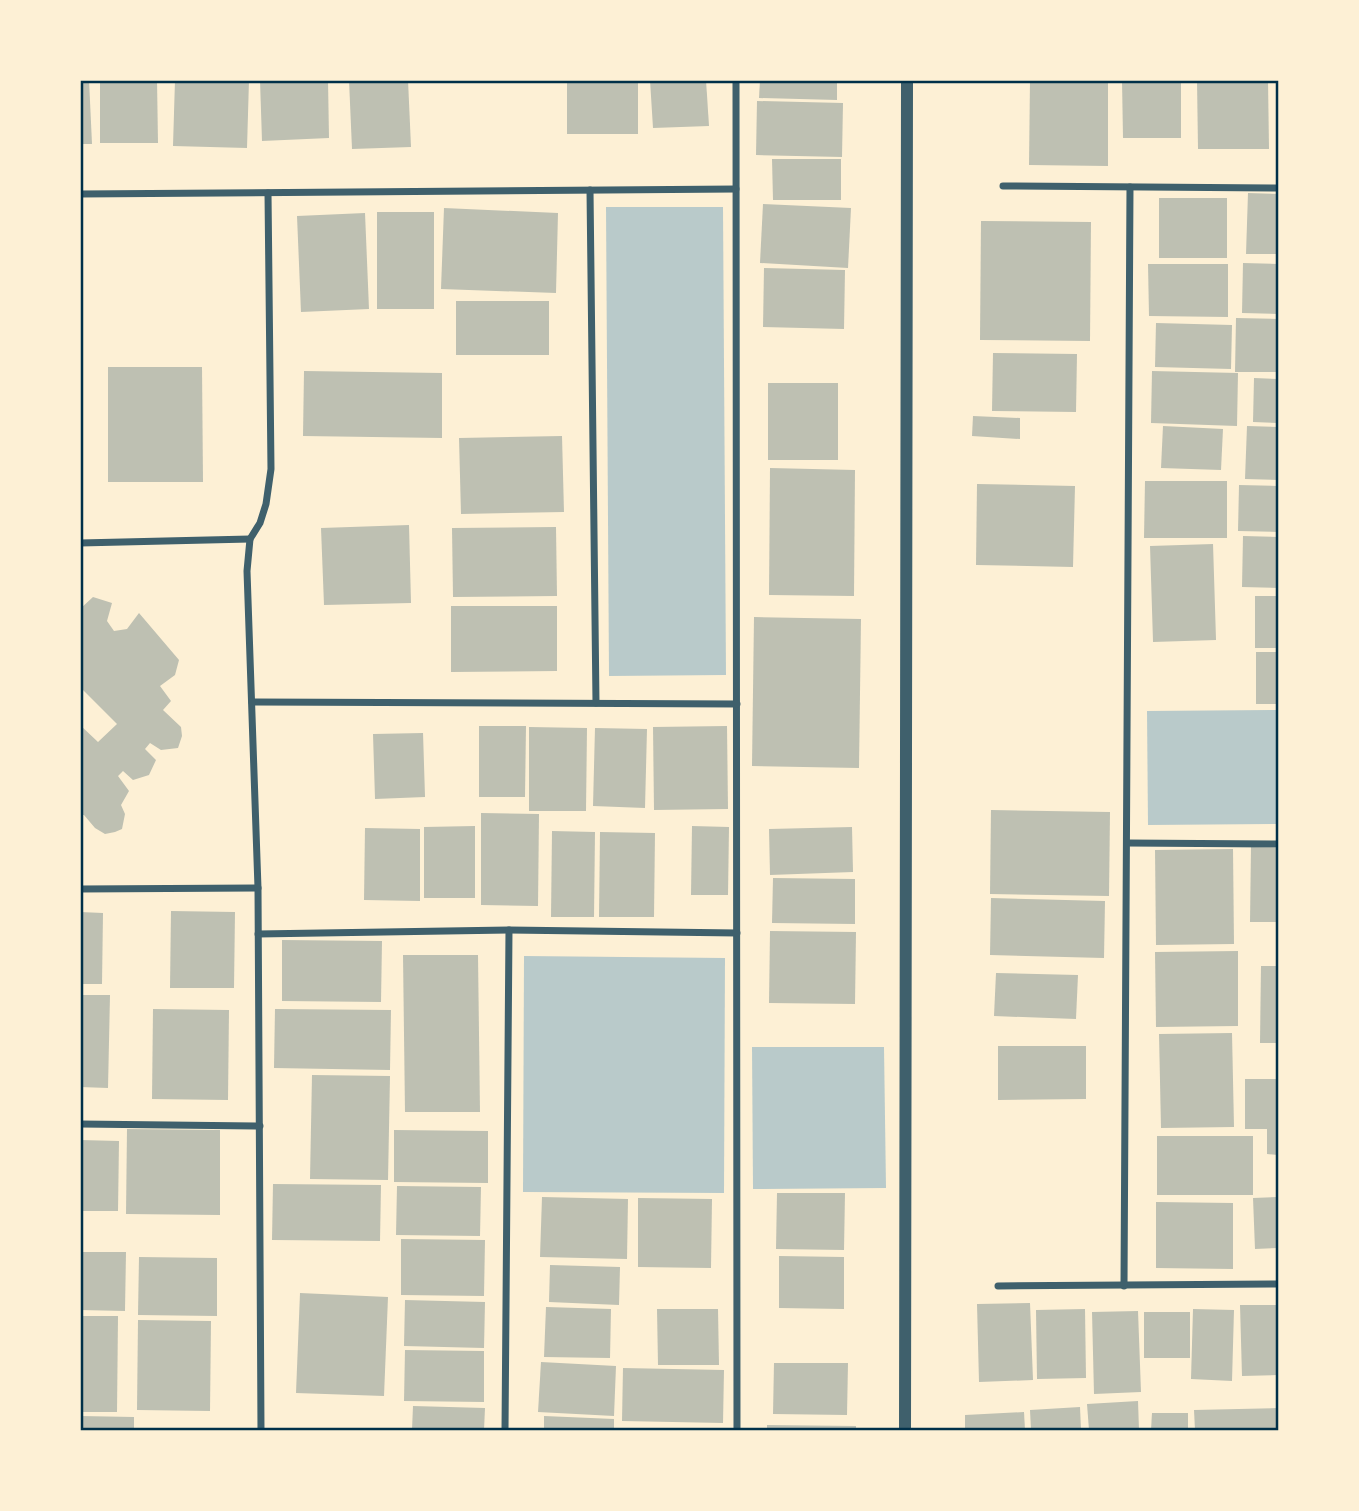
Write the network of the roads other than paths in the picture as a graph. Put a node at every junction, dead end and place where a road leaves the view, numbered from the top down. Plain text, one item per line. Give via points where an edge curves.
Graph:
1 (736, 80) edge
2 (907, 80) edge
3 (1003, 186) dead end
4 (1130, 187) junction
5 (1279, 188) edge
6 (736, 189) junction
7 (590, 190) junction
8 (268, 193) junction
9 (80, 194) edge
10 (250, 539) junction
11 (80, 542) edge
12 (252, 702) junction
13 (596, 703) junction
14 (737, 704) junction
15 (1127, 844) junction
16 (1279, 844) edge
17 (258, 888) junction
18 (80, 889) edge
19 (509, 930) junction
20 (737, 933) junction
21 (258, 934) junction
22 (80, 1124) edge
23 (260, 1126) junction
24 (1279, 1284) edge
25 (998, 1286) dead end
26 (1124, 1286) junction
27 (261, 1430) edge
28 (505, 1430) edge
29 (737, 1430) edge
30 (905, 1430) edge

1 - 6 street
2 - 30 street
3 - 4 street
4 - 5 street
4 - 15 street
6 - 7 street
6 - 14 street
7 - 8 street
7 - 13 street
8 - 9 street
8 - 10 street via 271,469 266,504
10 - 11 street
10 - 12 street
12 - 13 street
12 - 17 street
13 - 14 street
14 - 20 street
15 - 16 street
15 - 26 street
17 - 18 street
17 - 21 street
19 - 20 street
19 - 21 street
19 - 28 street
20 - 29 street
21 - 23 street
22 - 23 street
23 - 27 street
24 - 26 street
25 - 26 street

